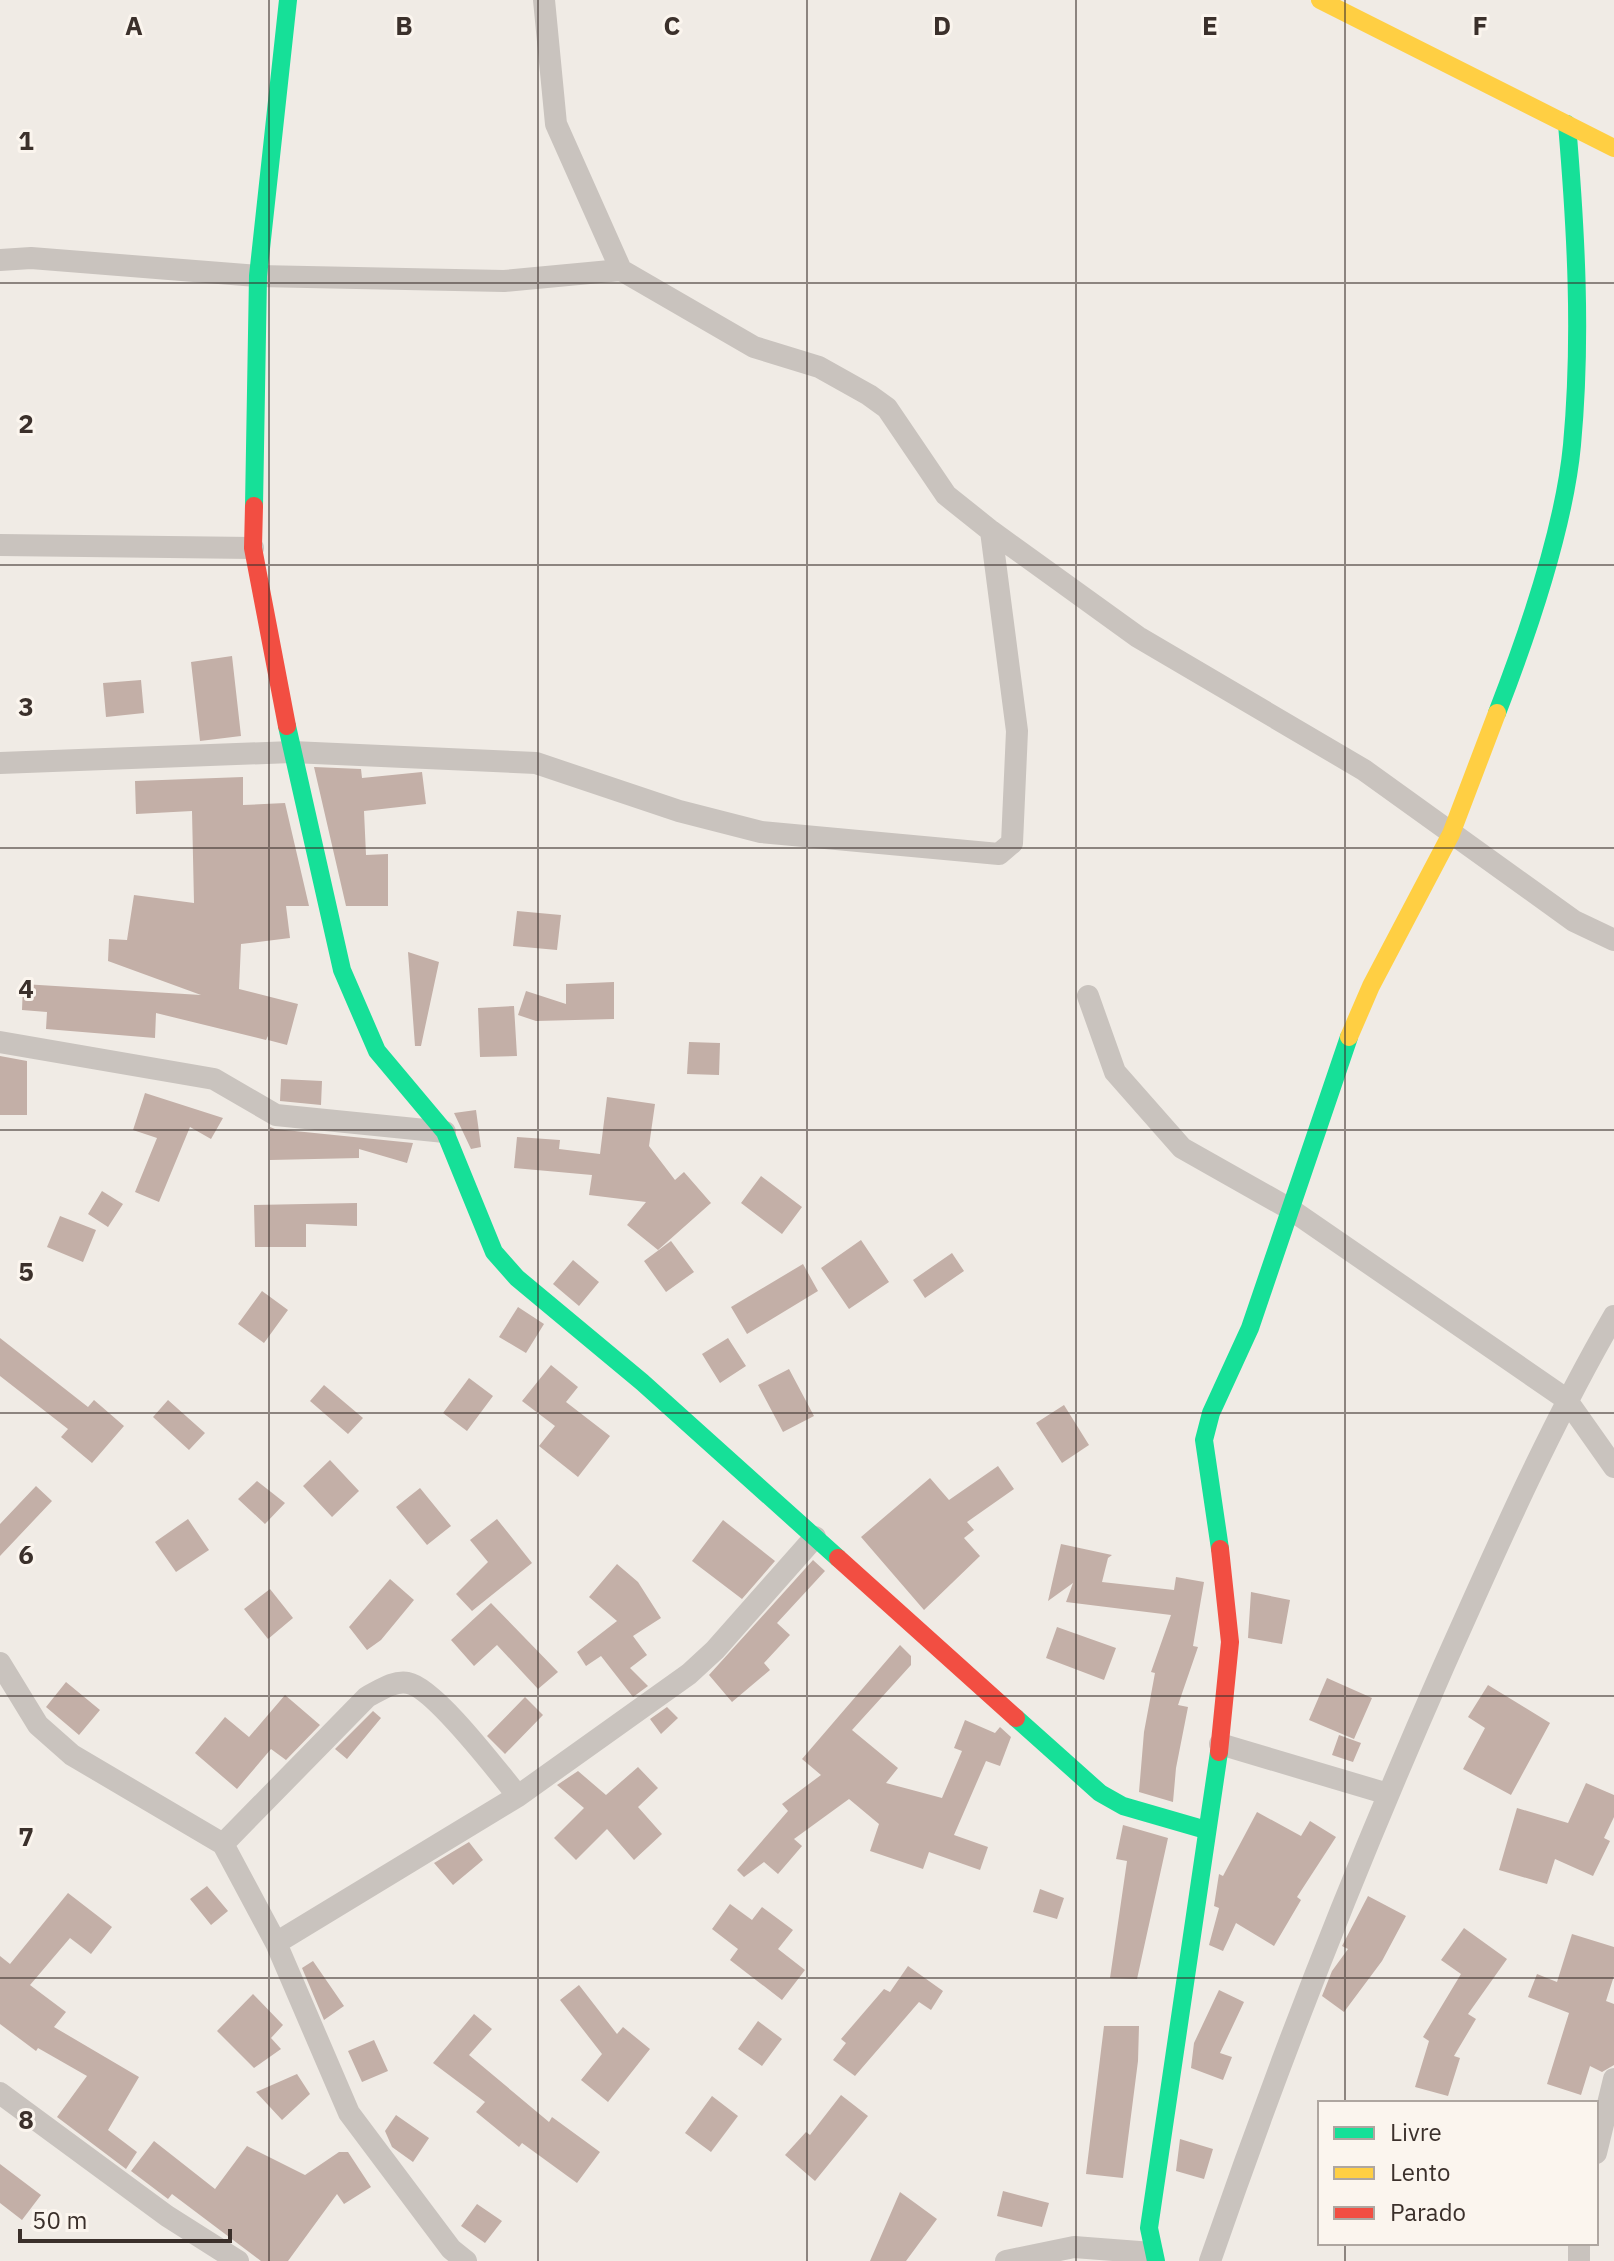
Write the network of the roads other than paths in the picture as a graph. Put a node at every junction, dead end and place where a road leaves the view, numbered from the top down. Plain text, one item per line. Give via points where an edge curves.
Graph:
1 (288, 0) edge
2 (544, 0) edge
3 (1320, 0) edge
4 (1567, 124) junction
5 (1614, 148) edge
6 (0, 260) edge
7 (621, 270) junction
8 (258, 276) junction
9 (991, 531) junction
10 (0, 545) edge
11 (253, 548) junction
12 (292, 752) junction
13 (0, 763) edge
14 (1451, 834) junction
15 (1614, 940) edge
16 (1088, 996) dead end
17 (0, 1042) edge
18 (445, 1132) junction
19 (1290, 1209) junction
20 (1614, 1316) edge
21 (1566, 1399) junction
22 (1614, 1467) edge
23 (815, 1537) junction
24 (0, 1663) edge
25 (1220, 1744) junction
26 (1388, 1794) junction
27 (518, 1796) junction
28 (1206, 1830) junction
29 (223, 1844) junction
30 (276, 1943) junction
31 (1614, 2079) edge
32 (0, 2093) edge
33 (1598, 2145) edge
34 (1154, 2257) edge
35 (238, 2261) edge
36 (466, 2261) edge
37 (1006, 2261) edge
38 (1210, 2261) edge

1 - 8 street
2 - 7 street via 556,124
3 - 4 street
4 - 5 street
4 - 14 street via 1579,273 1572,447 1521,651
6 - 8 street
7 - 8 street via 504,281
7 - 9 street via 754,347 819,367 869,395 887,408 946,495
8 - 11 street
9 - 12 street via 1017,731 1012,843 999,854 761,832 536,763
9 - 14 street via 1138,637 1364,770
10 - 11 street
11 - 12 street
12 - 13 street
12 - 18 street via 342,970 377,1051
14 - 15 street via 1574,921
14 - 19 street via 1346,1043
16 - 19 street via 1115,1072 1182,1148
17 - 18 street via 214,1079 276,1115
18 - 23 street via 494,1252 517,1278
19 - 21 street
19 - 25 street via 1250,1328 1204,1440 1229,1613
20 - 21 street
21 - 22 street
21 - 26 street
23 - 27 street via 689,1674
23 - 28 street via 1100,1793 1123,1806
24 - 29 street via 38,1725 72,1755
25 - 26 street
25 - 28 street
26 - 38 street via 1251,2141
27 - 29 street via 432,1696 408,1683 388,1686 367,1697
27 - 30 street
28 - 34 street via 1149,2228
29 - 30 street
30 - 36 street via 349,2113 451,2249
31 - 33 street
32 - 35 street via 167,2216
34 - 37 street via 1074,2247

